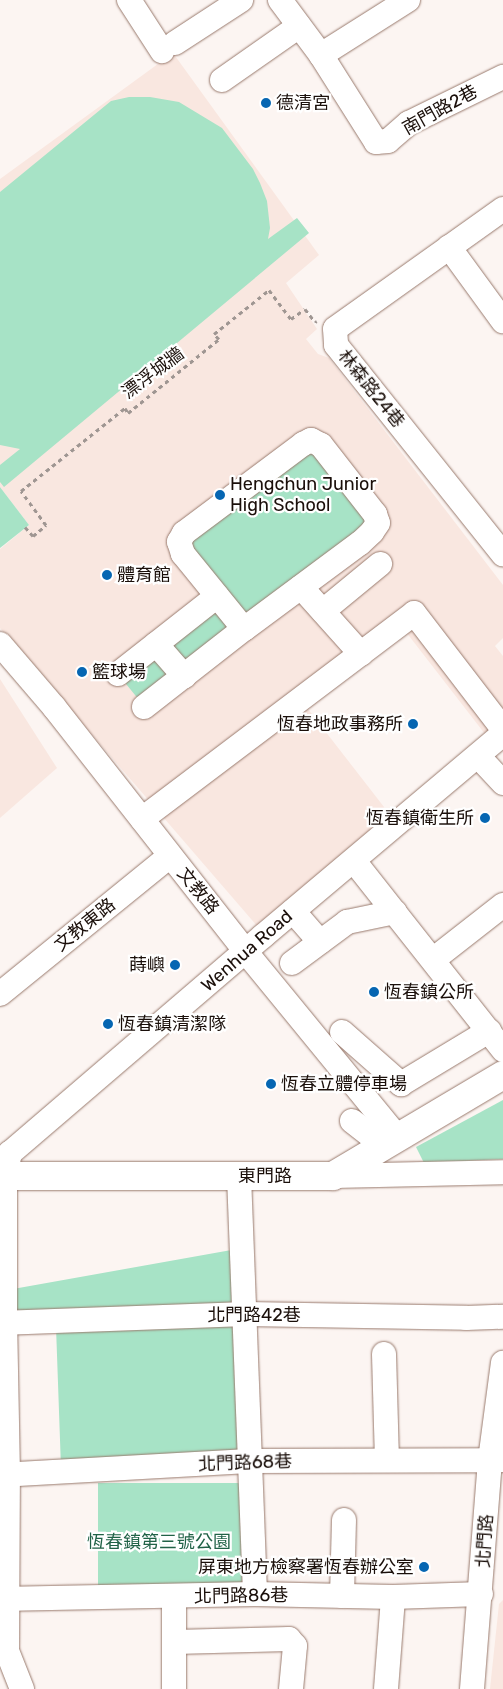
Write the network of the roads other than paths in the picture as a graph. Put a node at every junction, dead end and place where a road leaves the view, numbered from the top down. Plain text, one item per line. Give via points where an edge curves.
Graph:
1 (129, 0) edge
2 (241, 0) edge
3 (280, 0) edge
4 (408, 0) edge
5 (299, 26) junction
6 (321, 55) junction
7 (503, 77) edge
8 (222, 80) dead end
9 (503, 209) edge
10 (449, 247) junction
11 (503, 321) edge
12 (360, 543) junction
13 (503, 554) edge
14 (301, 587) junction
15 (216, 596) junction
16 (323, 611) junction
17 (244, 630) junction
18 (0, 644) edge
19 (156, 644) junction
20 (361, 654) junction
21 (118, 674) dead end
22 (184, 676) junction
23 (144, 707) dead end
24 (503, 729) edge
25 (503, 734) edge
26 (478, 756) junction
27 (503, 783) edge
28 (142, 819) junction
29 (170, 856) junction
30 (354, 861) junction
31 (503, 905) edge
32 (293, 911) junction
33 (395, 912) junction
34 (320, 942) junction
35 (245, 951) junction
36 (434, 959) junction
37 (292, 963) dead end
38 (0, 994) edge
39 (489, 1031) junction
40 (342, 1032) dead end
41 (503, 1050) edge
42 (503, 1075) edge
43 (352, 1121) dead end
44 (390, 1141) junction
45 (503, 1172) edge
46 (3, 1176) edge
47 (240, 1176) junction
48 (333, 1176) junction
49 (246, 1314) junction
50 (503, 1317) edge
51 (2, 1323) edge
52 (384, 1354) dead end
53 (503, 1363) edge
54 (387, 1460) junction
55 (497, 1460) edge
56 (249, 1461) junction
57 (4, 1475) edge
58 (344, 1520) dead end
59 (255, 1594) junction
60 (481, 1594) junction
61 (342, 1596) junction
62 (174, 1597) junction
63 (393, 1597) junction
64 (4, 1599) edge
65 (175, 1642) junction
66 (22, 1689) edge
67 (174, 1689) edge
68 (291, 1689) edge
69 (386, 1689) edge
70 (472, 1689) edge

1 - 2 street via 169,47
3 - 5 street
4 - 6 street
5 - 6 street
5 - 8 street
6 - 7 street, 南門路2巷 via 376,142 388,141 409,123
9 - 10 street
10 - 11 street
10 - 13 street, 林森路24巷 via 335,329 336,345
12 - 14 street
12 - 15 street via 378,523 375,514 321,445 311,440 184,533 179,542 182,554
12 - 16 street via 382,567
14 - 16 street
14 - 17 street
15 - 17 street
15 - 19 street
16 - 20 street
17 - 22 street
18 - 28 street, 文教路 via 54,706
19 - 21 street
19 - 22 street
20 - 24 street via 414,613
20 - 28 street
22 - 23 street
25 - 26 street, Wenhua Road
26 - 27 street
26 - 30 street, Wenhua Road
28 - 29 street, 文教路
29 - 35 street, 文教路
29 - 38 street, 文教東路
30 - 32 street, Wenhua Road
30 - 33 street
31 - 36 street
32 - 34 street
32 - 35 street, Wenhua Road
33 - 34 street via 346,922
33 - 36 street
34 - 37 street
35 - 44 street, 文教路
35 - 46 street, Wenhua Road via 10,1153
36 - 39 street
39 - 40 street via 401,1084
39 - 41 street
42 - 44 main road
43 - 44 street
44 - 48 main road
45 - 48 street
46 - 47 main road, 東門路
46 - 51 street, Wenhua Road
47 - 48 main road, 東門路
47 - 49 street
49 - 50 street, 北門路42巷
49 - 51 street, 北門路42巷
49 - 56 street
51 - 57 street, Wenhua Road
52 - 54 street
53 - 55 street, 北門路
54 - 55 street, 北門路68巷
54 - 56 street, 北門路68巷
55 - 60 street, 北門路
56 - 57 street, 北門路68巷
56 - 59 street
57 - 64 street, Wenhua Road
58 - 61 street
59 - 61 street, 北門路86巷
59 - 62 street, 北門路86巷
60 - 63 street, 北門路86巷
60 - 70 street, 北門路
61 - 63 street, 北門路86巷
62 - 64 street, 北門路86巷
62 - 65 street
63 - 69 street
64 - 66 street, Wenhua Road via 7,1651
65 - 67 street
65 - 68 street via 289,1639 295,1646

